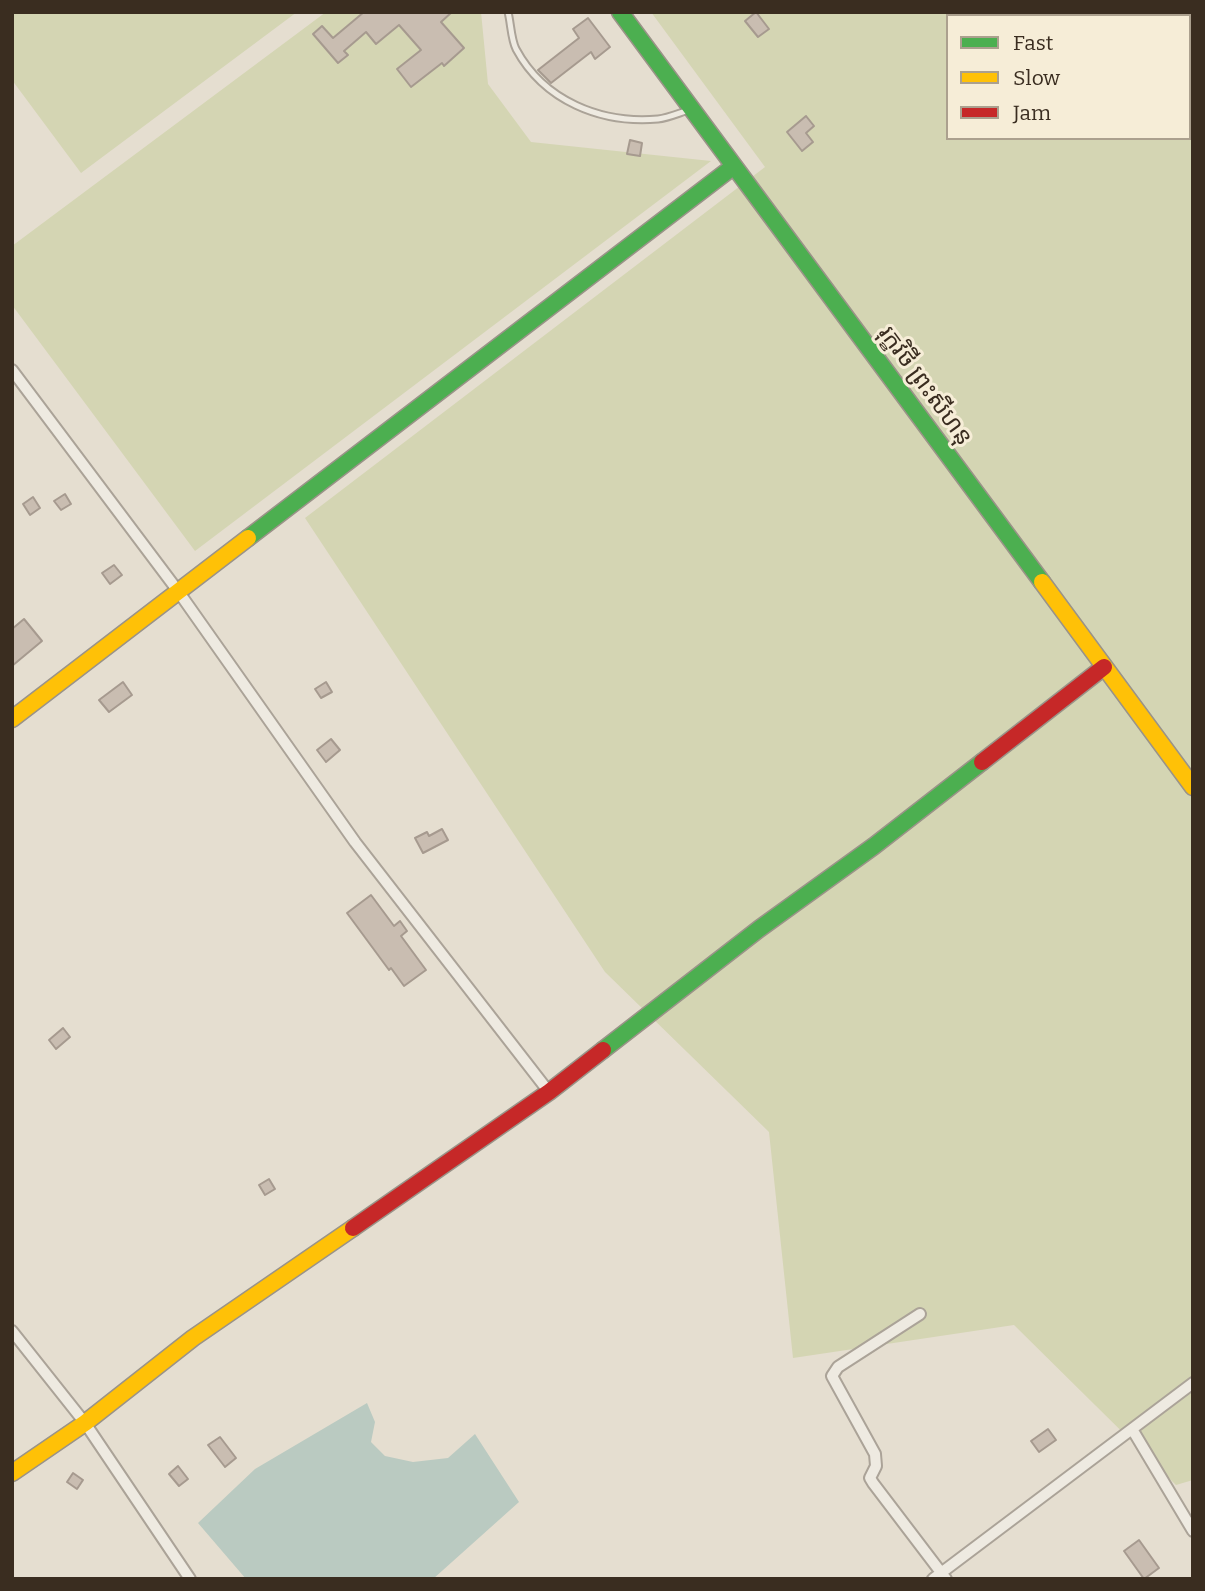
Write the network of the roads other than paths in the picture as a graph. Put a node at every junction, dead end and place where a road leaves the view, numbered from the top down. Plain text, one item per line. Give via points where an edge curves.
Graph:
1 (509, 12) edge
2 (620, 12) edge
3 (692, 109) junction
4 (734, 166) junction
5 (12, 370) edge
6 (178, 591) junction
7 (1104, 667) junction
8 (12, 719) edge
9 (1193, 787) edge
10 (550, 1093) junction
11 (920, 1314) dead end
12 (12, 1331) edge
13 (1193, 1383) edge
14 (85, 1423) junction
15 (1132, 1429) junction
16 (12, 1473) edge
17 (1193, 1531) edge
18 (940, 1577) edge
19 (190, 1579) edge

1 - 3 lane via 515,48 545,87 576,107 617,120 660,119
2 - 3 street, រុក្ខវិថី ព្រះសីហនុ
3 - 4 street, រុក្ខវិថី ព្រះសីហនុ
4 - 6 street
4 - 7 street, រុក្ខវិថី ព្រះសីហនុ
5 - 6 street
6 - 8 street
6 - 10 street via 355,842
7 - 9 street, រុក្ខវិថី ព្រះសីហនុ
7 - 10 street
10 - 14 street via 193,1338
11 - 18 street via 838,1367 832,1376 875,1454 870,1478
12 - 14 street
13 - 15 street
14 - 16 street
14 - 19 street
15 - 17 street
15 - 18 street

